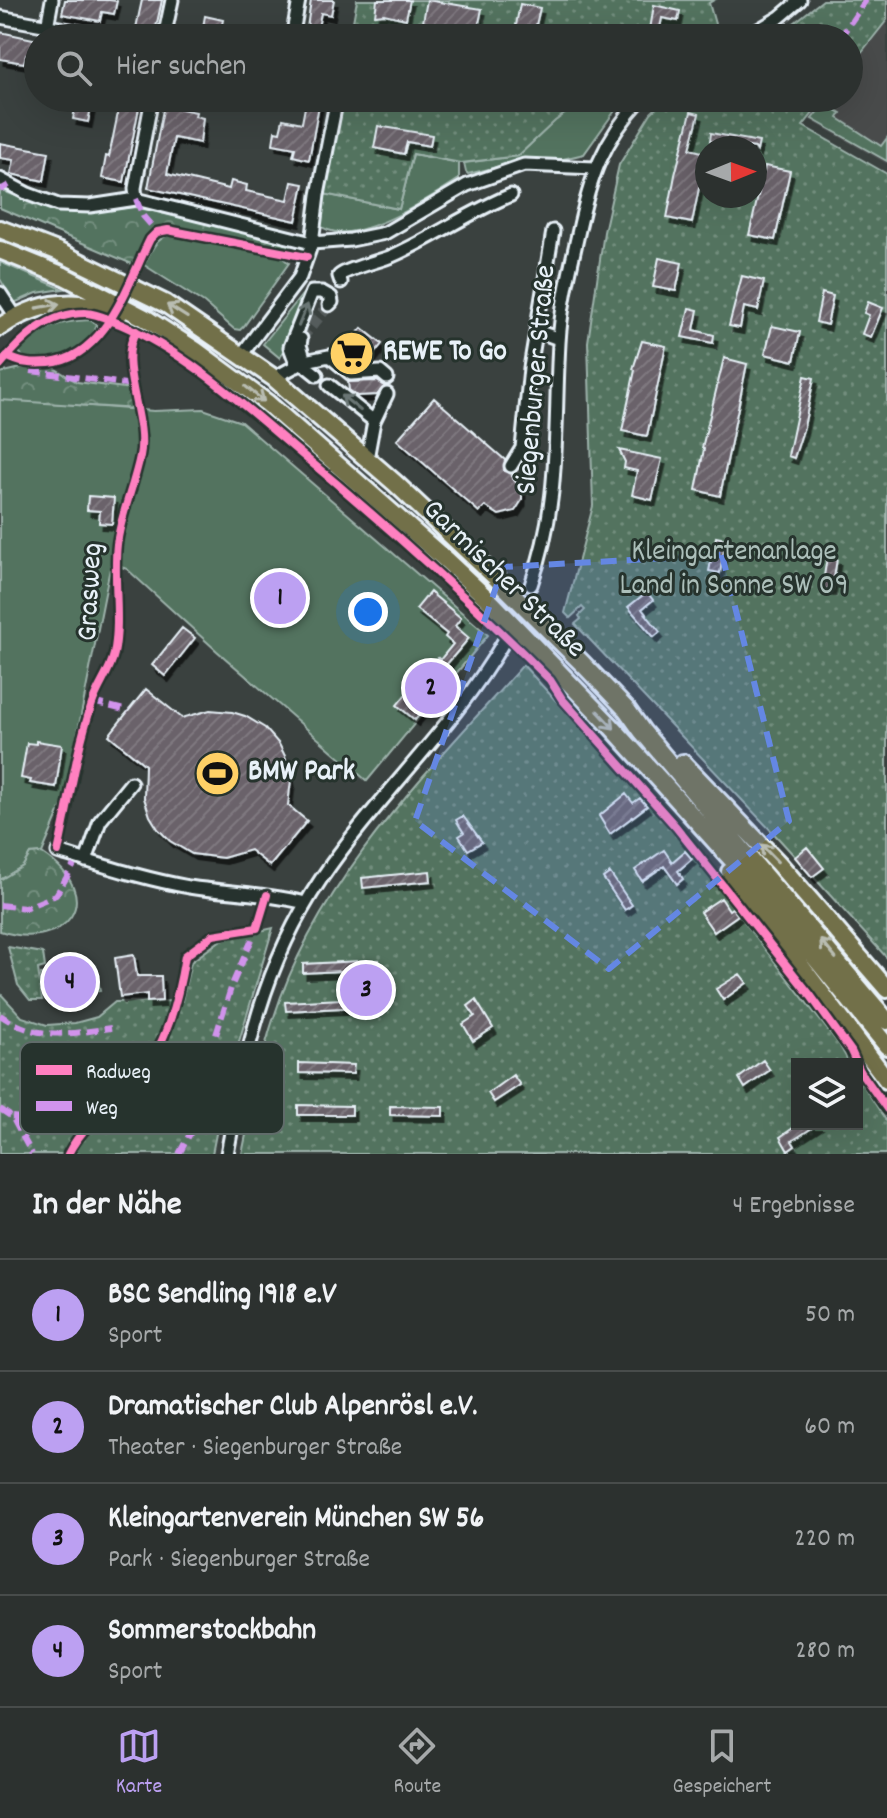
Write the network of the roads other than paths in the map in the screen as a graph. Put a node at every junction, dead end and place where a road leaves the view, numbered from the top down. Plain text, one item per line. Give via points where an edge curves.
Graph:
1 (52, 0) edge
2 (172, 0) edge
3 (299, 0) edge
4 (800, 0) edge
5 (0, 17) edge
6 (33, 24) edge
7 (48, 24) edge
8 (167, 24) edge
9 (295, 24) edge
10 (768, 24) edge
11 (149, 112) edge
12 (334, 112) edge
13 (630, 112) edge
14 (595, 168) junction
15 (0, 179) edge
16 (511, 195) dead end
17 (136, 199) junction
18 (0, 229) edge
19 (553, 231) dead end
20 (312, 243) junction
21 (0, 250) edge
22 (114, 278) junction
23 (341, 282) dead end
24 (0, 293) edge
25 (104, 297) junction
26 (329, 305) dead end
27 (16, 317) junction
28 (145, 318) junction
29 (0, 327) edge
30 (537, 331) junction
31 (301, 339) tunnel mouth
32 (559, 339) junction
33 (242, 354) junction
34 (301, 363) junction
35 (317, 375) dead end
36 (274, 378) junction
37 (387, 378) dead end
38 (329, 385) dead end
39 (387, 394) dead end
40 (374, 421) junction
41 (367, 459) junction
42 (511, 466) dead end
43 (531, 585) tunnel mouth
44 (504, 641) tunnel mouth
45 (627, 710) junction
46 (131, 783) dead end
47 (705, 833) junction
48 (58, 852) dead end
49 (86, 861) junction
50 (305, 903) junction
51 (887, 989) edge
52 (887, 1021) edge
53 (249, 1042) edge
54 (887, 1046) edge
55 (887, 1080) edge
56 (231, 1134) edge
57 (227, 1154) edge

1 - 7 street
2 - 8 street
3 - 9 street
4 - 10 street
5 - 6 street
11 - 17 street
12 - 20 street
13 - 14 street, Siegenburger Straße
14 - 20 street via 524,165 467,185 385,233
14 - 32 street, Siegenburger Straße
15 - 17 street via 58,205
16 - 23 street via 397,254 343,272
17 - 20 street
18 - 22 highway, Garmischer Straße
19 - 30 street
20 - 33 street via 293,289
21 - 25 highway, Garmischer Straße
22 - 25 street
33 -> 22 highway, Garmischer Straße via 166,304
24 - 27 street
25 - 28 highway, Garmischer Straße
34 -> 26 street via 290,347 312,292 331,297
27 -> 28 highway via 66,303
27 - 29 highway
28 -> 47 highway, Garmischer Straße via 244,386 447,561 611,726
30 - 32 street
30 - 42 street via 522,448
31 - 34 street
32 - 43 street, Siegenburger Straße via 554,487
33 - 36 highway, Garmischer Straße
34 - 35 street
34 - 36 street
34 - 37 street via 329,356 351,374 380,372
36 - 41 highway, Garmischer Straße
40 -> 38 street
39 - 40 street
40 - 41 street
41 - 45 highway, Garmischer Straße via 519,600
44 - 50 street
51 -> 45 highway via 778,863
52 -> 45 highway, Garmischer Straße
46 - 49 street via 100,821
47 - 54 highway, Garmischer Straße via 773,906
47 - 55 highway
48 - 49 street
49 - 50 street via 137,877
50 - 53 street via 282,947
56 - 57 street

